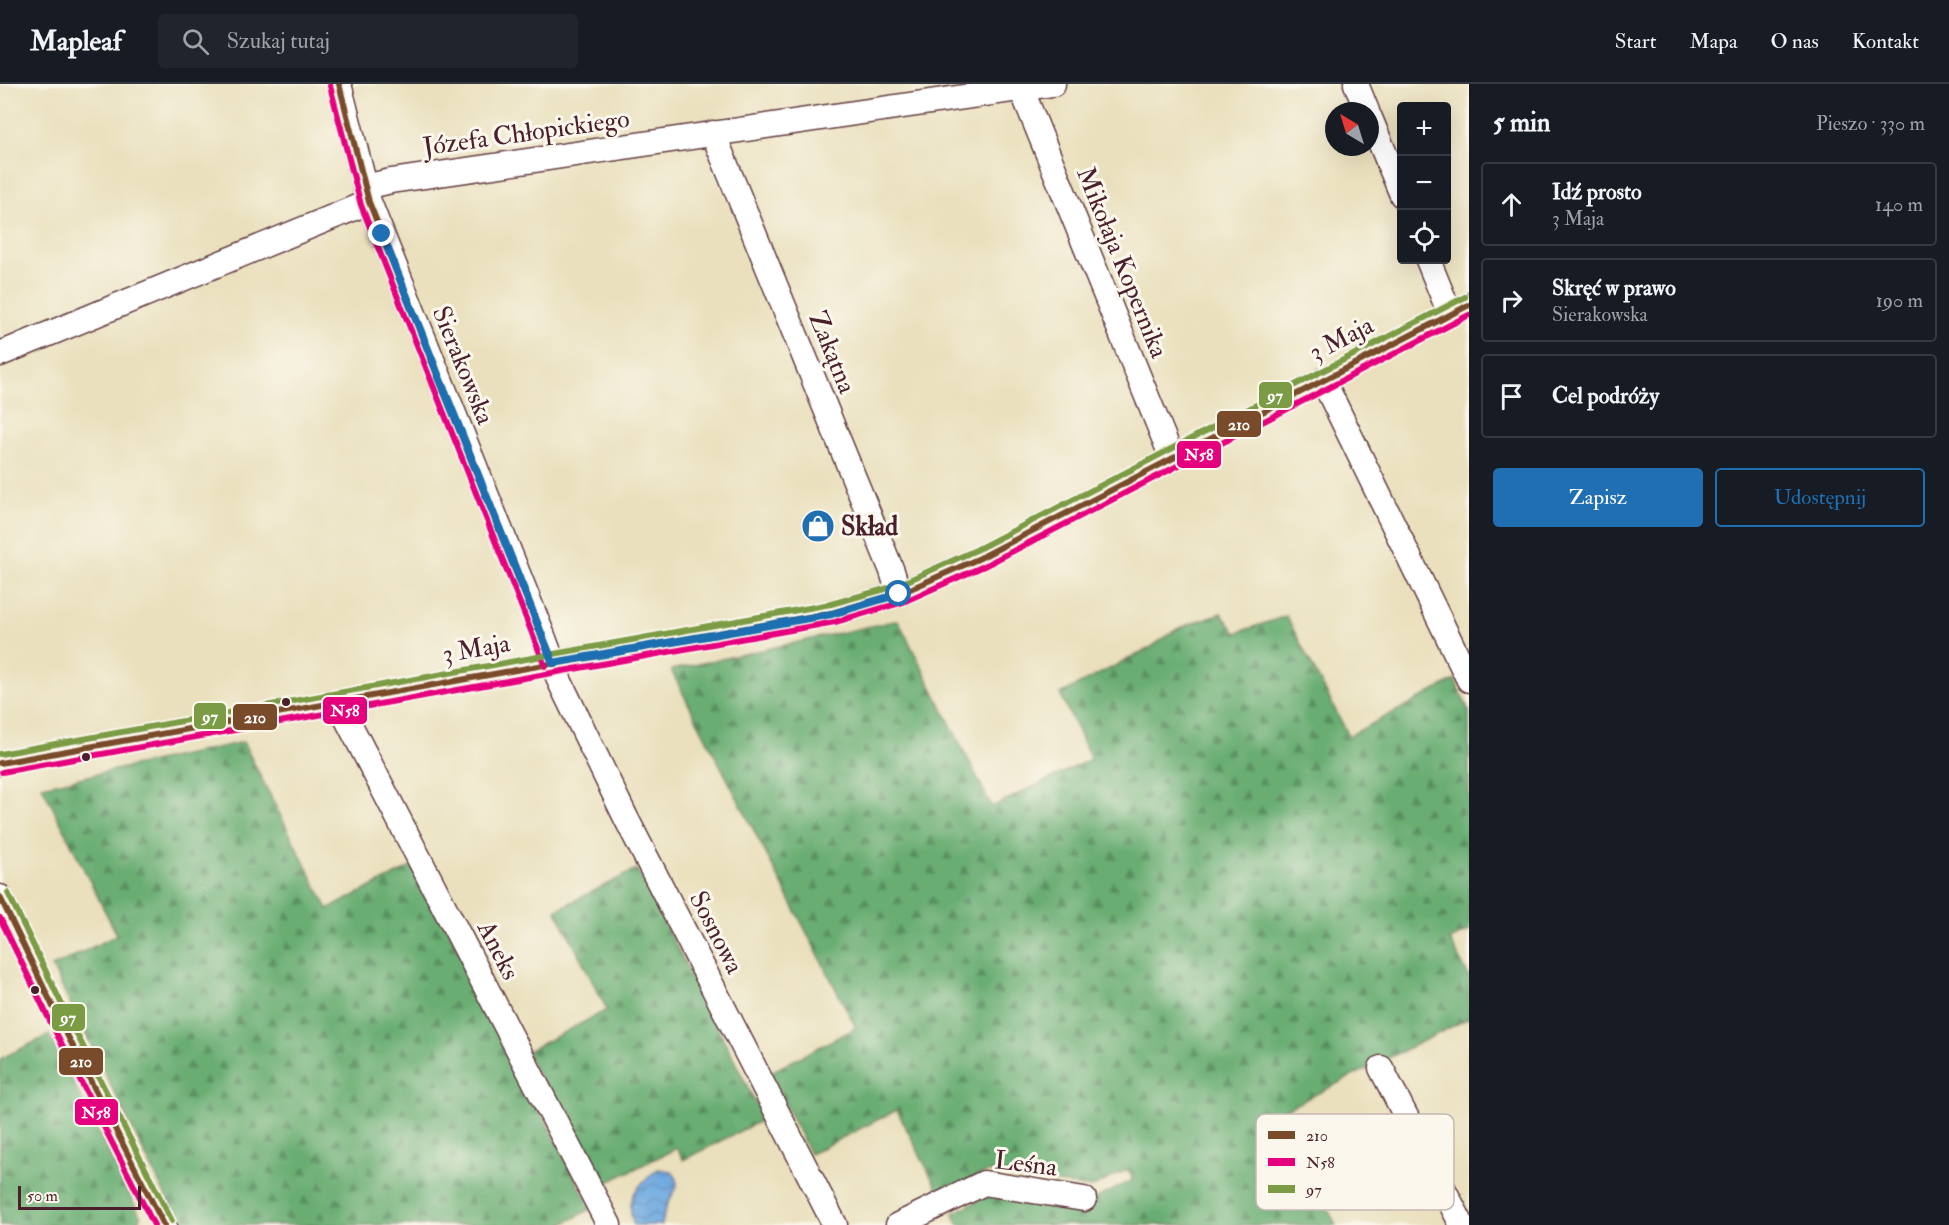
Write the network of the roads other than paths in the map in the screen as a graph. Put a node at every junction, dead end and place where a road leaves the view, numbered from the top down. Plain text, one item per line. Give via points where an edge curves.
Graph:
1 (339, 84) edge
2 (1053, 84) edge
3 (1356, 84) edge
4 (1021, 88) junction
5 (1363, 102) edge
6 (713, 133) junction
7 (1379, 140) edge
8 (1397, 185) edge
9 (367, 195) junction
10 (1431, 264) edge
11 (1460, 310) edge
12 (0, 354) edge
13 (1323, 380) junction
14 (1172, 458) junction
15 (899, 594) junction
16 (553, 663) junction
17 (1469, 680) edge
18 (338, 702) junction
19 (0, 763) edge
20 (0, 897) edge
21 (1381, 1068) dead end
22 (1405, 1114) edge
23 (1084, 1199) dead end
24 (1454, 1209) edge
25 (164, 1225) edge
26 (609, 1225) edge
27 (835, 1225) edge
28 (898, 1225) edge
29 (1462, 1225) edge

1 - 9 street, Sierakowska
2 - 4 street, Józefa Chłopickiego
3 - 5 street
4 - 6 street, Józefa Chłopickiego
4 - 14 street, Mikołaja Kopernika
6 - 9 street, Józefa Chłopickiego via 391,181
6 - 15 street, Zakątna
7 - 8 street
9 - 12 street, Józefa Chłopickiego
9 - 16 street, Sierakowska
10 - 11 street
11 - 13 street, 3 Maja
13 - 14 street, 3 Maja
13 - 17 street
14 - 15 street, 3 Maja via 980,558
15 - 16 street, 3 Maja via 832,614
16 - 18 street, 3 Maja
16 - 27 street, Sosnowa via 626,818
18 - 19 street, 3 Maja
18 - 26 street, Aneks
20 - 25 street
21 - 22 street
23 - 28 street, Leśna via 984,1183
24 - 29 street

